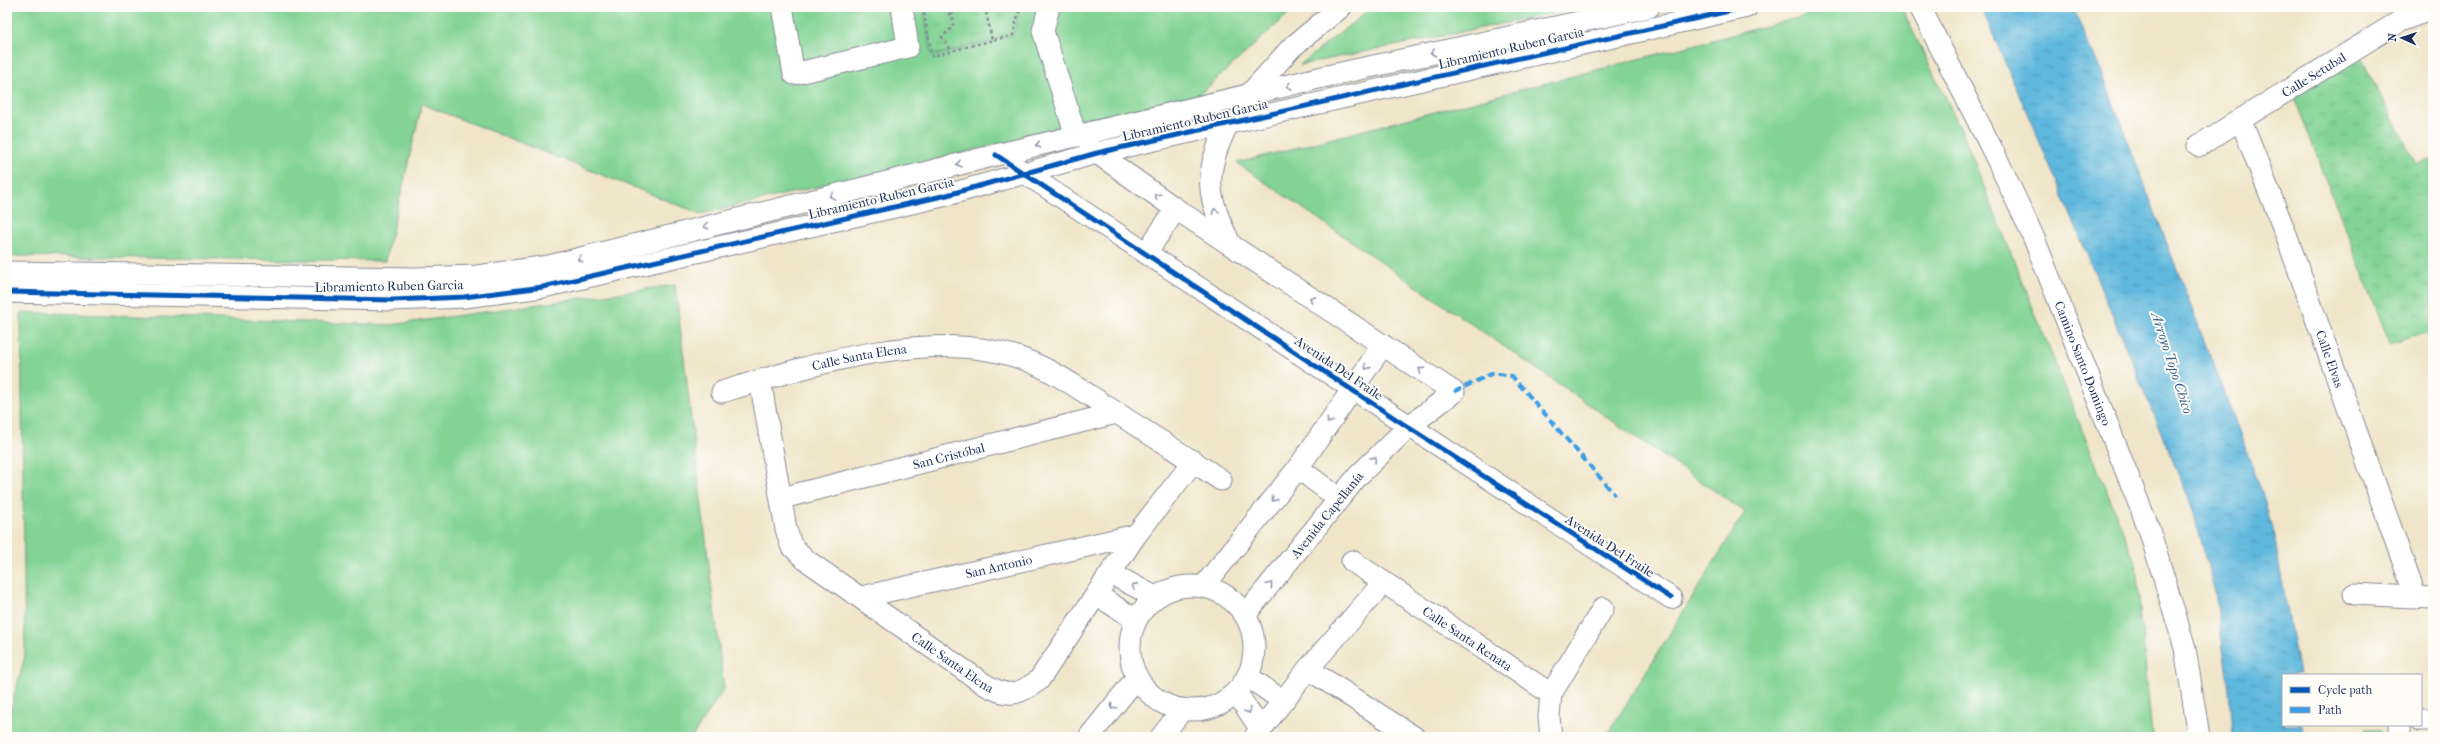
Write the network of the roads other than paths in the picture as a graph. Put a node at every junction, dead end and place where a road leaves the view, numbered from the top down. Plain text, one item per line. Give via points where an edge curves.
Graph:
1 (782, 7) edge
2 (902, 7) edge
3 (1049, 7) edge
4 (1340, 7) edge
5 (1649, 7) edge
6 (1747, 7) edge
7 (1920, 7) edge
8 (2433, 9) edge
9 (1247, 97) junction
10 (2242, 121) junction
11 (1228, 124) junction
12 (1076, 136) junction
13 (2198, 146) dead end
14 (1097, 153) junction
15 (996, 155) junction
16 (1024, 173) junction
17 (1176, 209) junction
18 (1232, 246) junction
19 (1146, 253) junction
20 (7, 272) edge
21 (7, 292) edge
22 (1383, 345) junction
23 (760, 380) junction
24 (1350, 389) junction
25 (722, 392) dead end
26 (1116, 413) junction
27 (1408, 427) junction
28 (1194, 461) junction
29 (1298, 468) junction
30 (1221, 480) dead end
31 (782, 498) junction
32 (1338, 498) junction
33 (1136, 535) junction
34 (1352, 562) dead end
35 (1112, 574) junction
36 (1383, 583) junction
37 (1204, 586) junction
38 (2354, 594) dead end
39 (1097, 596) junction
40 (862, 597) junction
41 (1155, 598) junction
42 (1671, 598) dead end
43 (2425, 598) edge
44 (1603, 608) dead end
45 (1245, 615) junction
46 (1136, 620) junction
47 (1308, 669) junction
48 (1137, 677) junction
49 (1241, 684) junction
50 (1551, 694) junction
51 (1283, 701) junction
52 (1183, 709) junction
53 (2422, 720) edge
54 (2433, 720) edge
55 (2400, 726) edge
56 (1258, 733) edge
57 (1088, 737) edge
58 (1161, 737) edge
59 (1414, 737) edge
60 (1551, 737) edge
61 (2199, 737) edge
62 (2400, 737) edge

1 - 2 street via 794,74 908,47
3 - 12 street via 1043,31
4 - 9 street via 1291,48
5 -> 9 street, Libramiento Ruben Garcia via 1327,76
6 - 11 street, Libramiento Ruben Garcia
7 - 61 street, Camino Santo Domingo via 1997,158 2033,236 2149,529 2186,648
8 - 10 street, Calle Setubal via 2400,21
9 - 12 street, Libramiento Ruben Garcia
10 - 13 street, Calle Setubal
10 - 43 street, Calle Elvas
11 - 14 street, Libramiento Ruben Garcia
18 -> 11 street via 1216,215 1211,198 1213,161
12 - 14 street
12 -> 15 street, Libramiento Ruben Garcia
14 - 16 street, Libramiento Ruben Garcia
17 -> 14 street
15 - 16 street, Avenida Del Fraile
15 -> 20 street, Libramiento Ruben Garcia via 651,239 577,260 477,276 416,278
16 - 19 street, Avenida Del Fraile
16 - 21 street, Libramiento Ruben Garcia via 947,195 604,275 506,293 393,300
17 - 18 street
17 - 19 street
22 -> 18 street
19 - 24 street, Avenida Del Fraile
22 -> 24 street
27 -> 22 street, Avenida Capellanía via 1454,392
23 - 25 street, Calle Santa Elena
23 - 26 street, Calle Santa Elena via 855,356 907,348 953,346 994,351 1022,359 1061,376
23 - 31 street, Calle Santa Elena
24 - 27 street, Avenida Del Fraile
24 -> 29 street
26 - 28 street, Calle Santa Elena
26 - 31 street, San Cristóbal
32 -> 27 street, Avenida Capellanía
27 - 42 street, Avenida Del Fraile
28 - 30 street, Calle Santa Elena
28 - 33 street, Calle Santa Elena
29 - 32 street
29 -> 37 street
31 - 40 street, Calle Santa Elena via 791,545 806,560
45 -> 32 street, Avenida Capellanía
33 - 35 street, Calle Santa Elena
33 - 40 street, San Antonio
34 - 36 street, Calle Santa Renata
35 - 39 street, Calle Santa Elena
41 -> 35 street
36 - 47 street
36 - 50 street, Calle Santa Renata
37 - 41 street via 1170,589
37 - 45 street via 1220,592 1234,602
38 - 43 street
39 - 40 street, Calle Santa Elena via 1039,680 1016,694 1005,694 984,684
39 - 46 street
41 - 46 street
44 - 50 street
45 - 49 street via 1252,635 1253,656
46 - 48 street via 1131,639 1131,658
47 - 51 street
47 - 59 street
48 - 52 street via 1149,692 1164,703
48 -> 57 street
49 - 51 street
49 - 52 street via 1220,703 1202,709
49 -> 56 street
50 - 60 street
51 - 56 street
52 - 58 street
53 - 54 street
55 - 62 street

